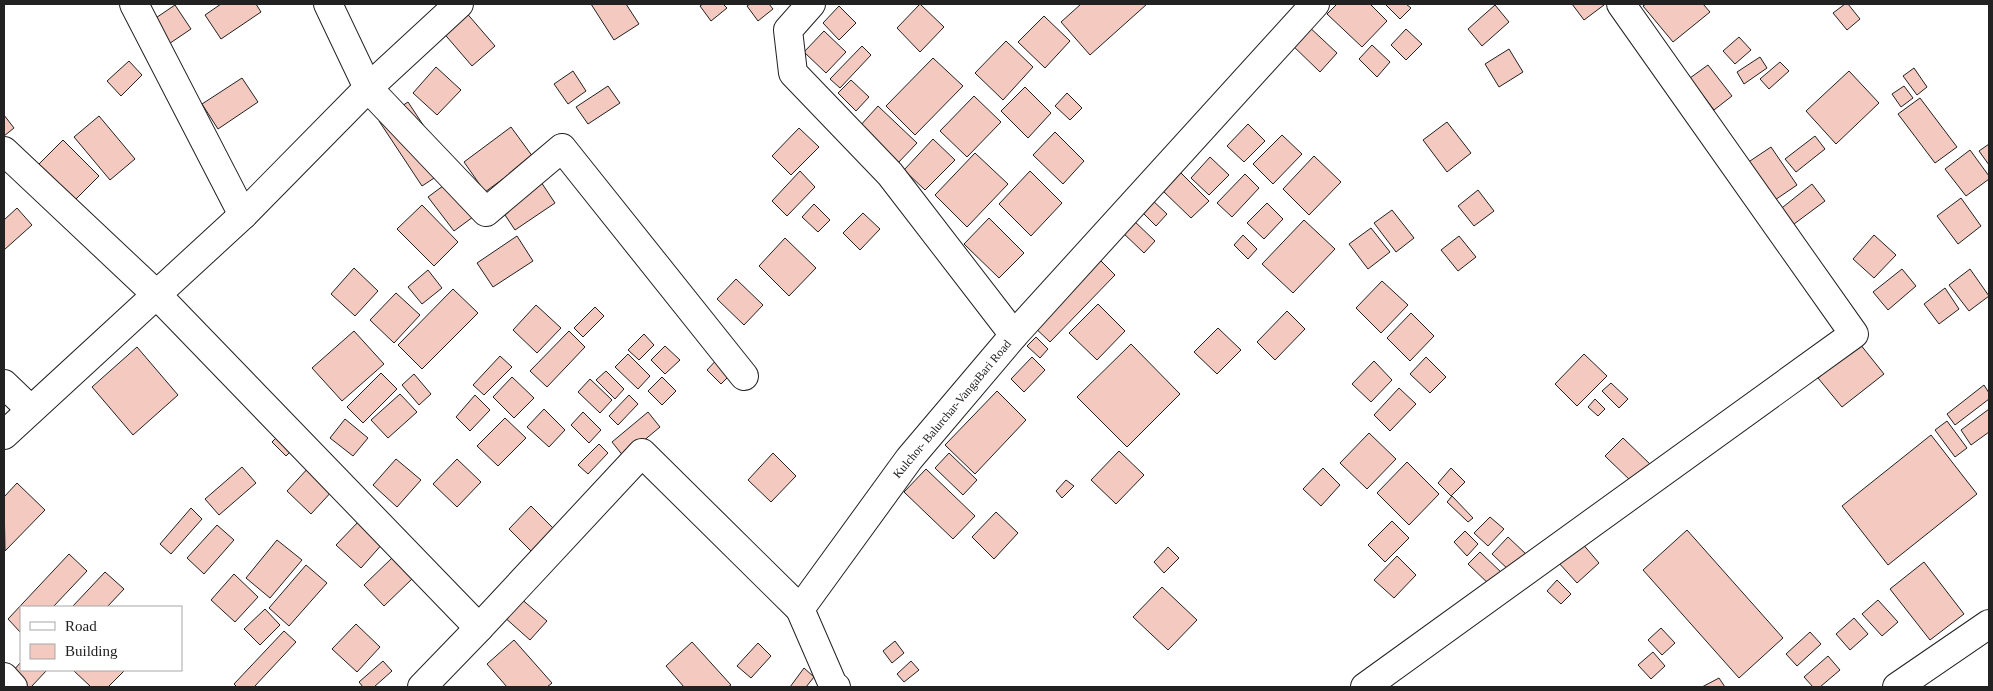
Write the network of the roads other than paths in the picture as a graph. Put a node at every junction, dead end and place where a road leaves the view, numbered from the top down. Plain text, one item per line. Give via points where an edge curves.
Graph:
1 (134, 4) edge
2 (328, 4) edge
3 (459, 4) edge
4 (811, 4) edge
5 (1315, 4) edge
6 (1621, 4) edge
7 (368, 88) junction
8 (4, 151) edge
9 (243, 215) junction
10 (157, 295) junction
11 (1014, 335) junction
12 (744, 376) dead end
13 (4, 384) edge
14 (30, 409) junction
15 (4, 435) edge
16 (800, 609) junction
17 (1989, 624) edge
18 (480, 628) junction
19 (4, 677) edge
20 (13, 687) edge
21 (422, 687) edge
22 (836, 687) edge
23 (1365, 687) edge
24 (1897, 687) edge

1 - 9 street
2 - 7 street
3 - 7 street
4 - 11 street, Kulchor- Balurchar-VangaBari Road via 788,30 793,73 890,174
5 - 11 street
6 - 23 street via 1854,334
7 - 9 street
7 - 12 street via 486,212 562,148
8 - 10 street
9 - 10 street
10 - 14 street
10 - 18 street
11 - 16 street, Kulchor- Balurchar-VangaBari Road via 909,459
13 - 14 street
14 - 15 street
16 - 18 street via 642,453
16 - 22 street
17 - 24 street
18 - 21 street
19 - 20 street

